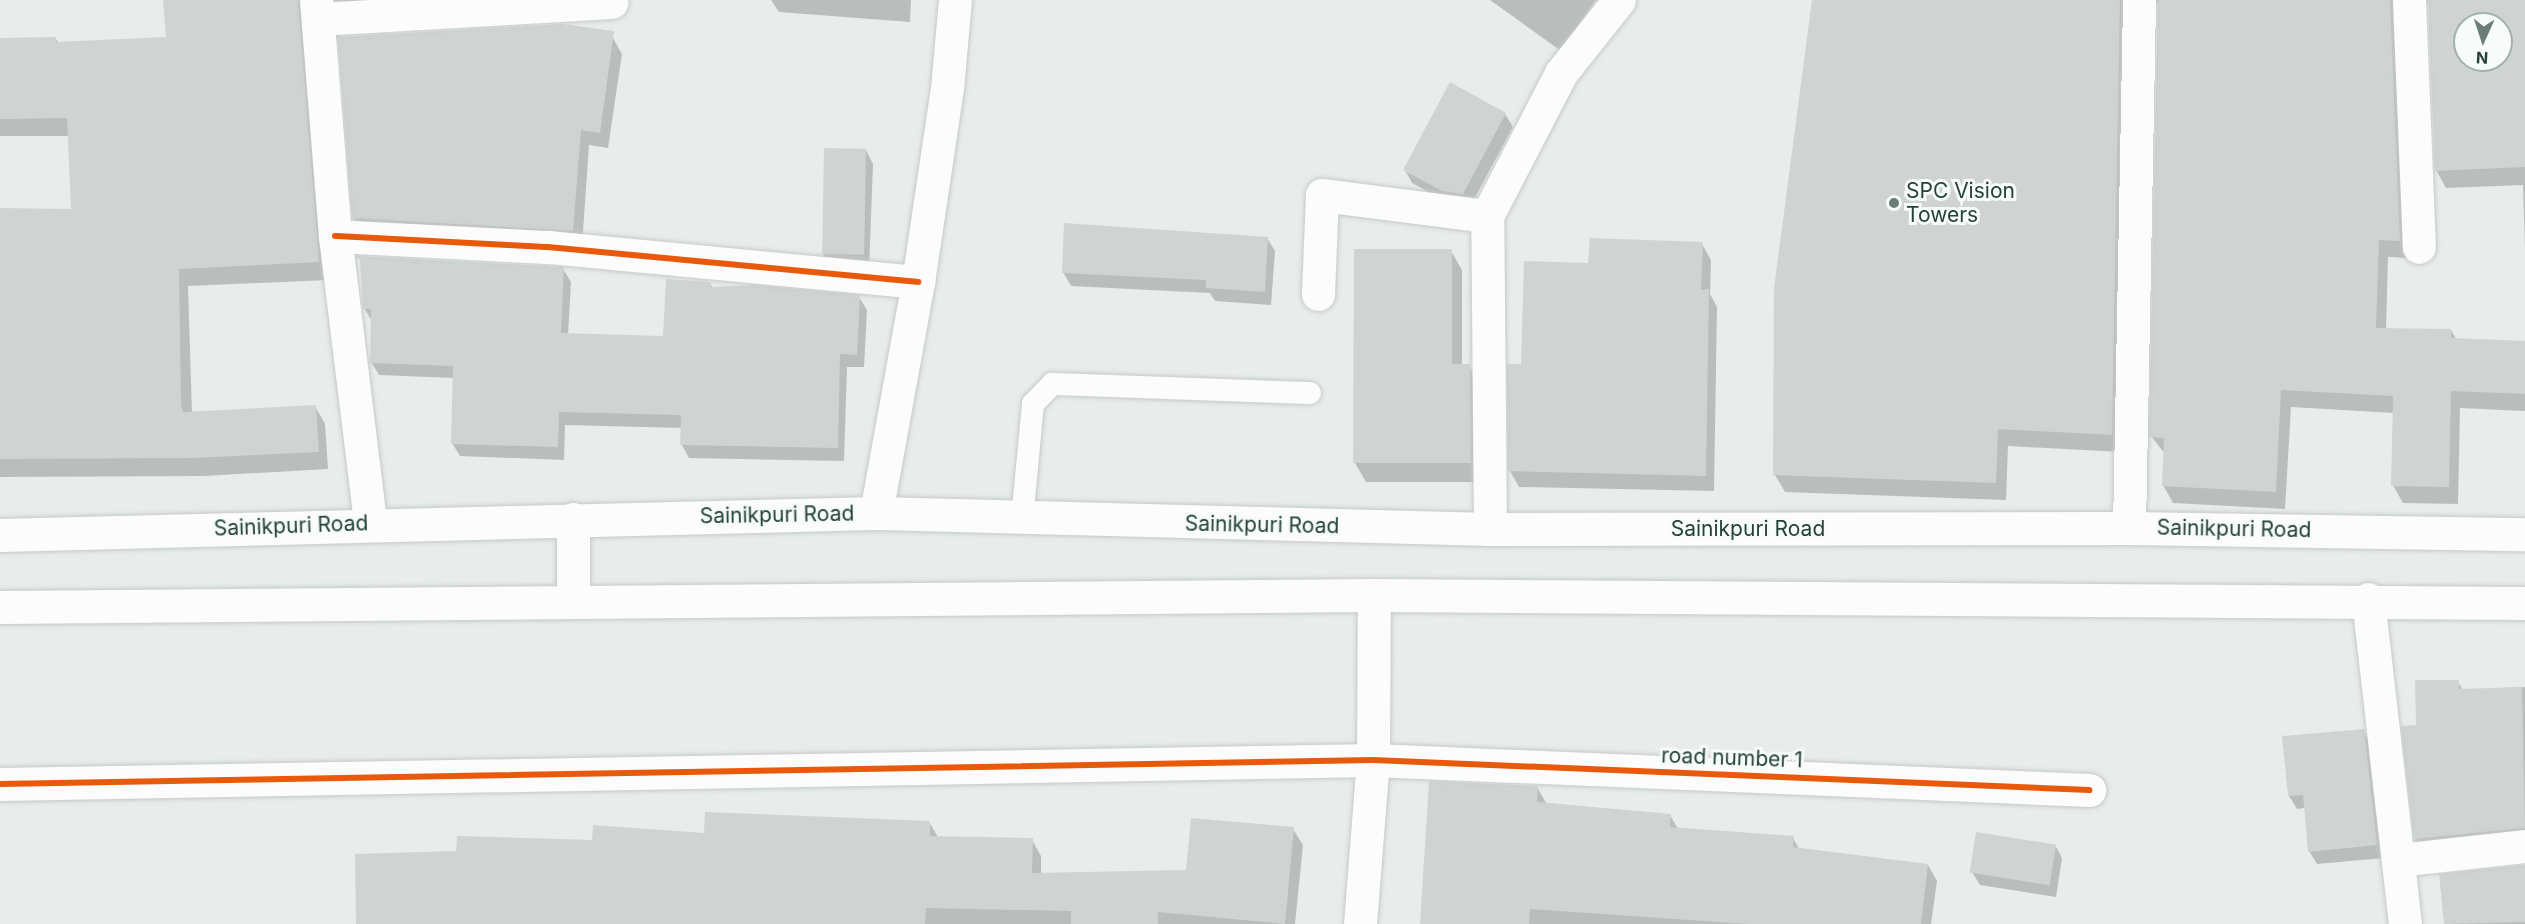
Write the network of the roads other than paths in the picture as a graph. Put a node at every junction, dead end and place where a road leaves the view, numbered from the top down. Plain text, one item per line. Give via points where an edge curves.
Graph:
1 (955, 0) edge
2 (1619, 0) edge
3 (2139, 0) edge
4 (2409, 0) edge
5 (612, 3) dead end
6 (317, 10) edge
7 (1487, 216) junction
8 (335, 236) junction
9 (2419, 247) dead end
10 (918, 282) junction
11 (1318, 294) dead end
12 (1310, 393) dead end
13 (876, 513) junction
14 (573, 519) junction
15 (1022, 520) junction
16 (370, 523) junction
17 (2129, 528) junction
18 (1490, 529) junction
19 (2525, 534) edge
20 (0, 535) edge
21 (1374, 594) junction
22 (2368, 599) junction
23 (573, 602) junction
24 (2525, 603) edge
25 (0, 607) edge
26 (1373, 760) junction
27 (0, 784) edge
28 (2089, 789) dead end
29 (2525, 846) edge
30 (2398, 860) junction
31 (1360, 924) edge
32 (2405, 924) edge

1 - 10 street via 947,89
2 - 7 street via 1561,73
3 - 17 street
4 - 9 street
5 - 6 street
6 - 8 street
7 - 11 street via 1322,195
7 - 18 street
8 - 10 street via 548,247
8 - 16 street
10 - 13 street
12 - 15 lane via 1052,384 1034,404
13 - 14 street, Sainikpuri Road
13 - 15 street, Sainikpuri Road
14 - 16 street, Sainikpuri Road
14 - 23 street
15 - 18 street, Sainikpuri Road
16 - 20 street, Sainikpuri Road
17 - 18 street, Sainikpuri Road
17 - 19 street, Sainikpuri Road
21 - 22 street
21 - 23 street
21 - 26 street
22 - 24 street
22 - 30 street
23 - 25 street
26 - 27 street, road number 1
26 - 28 street, road number 1
26 - 31 street
29 - 30 street
30 - 32 street

